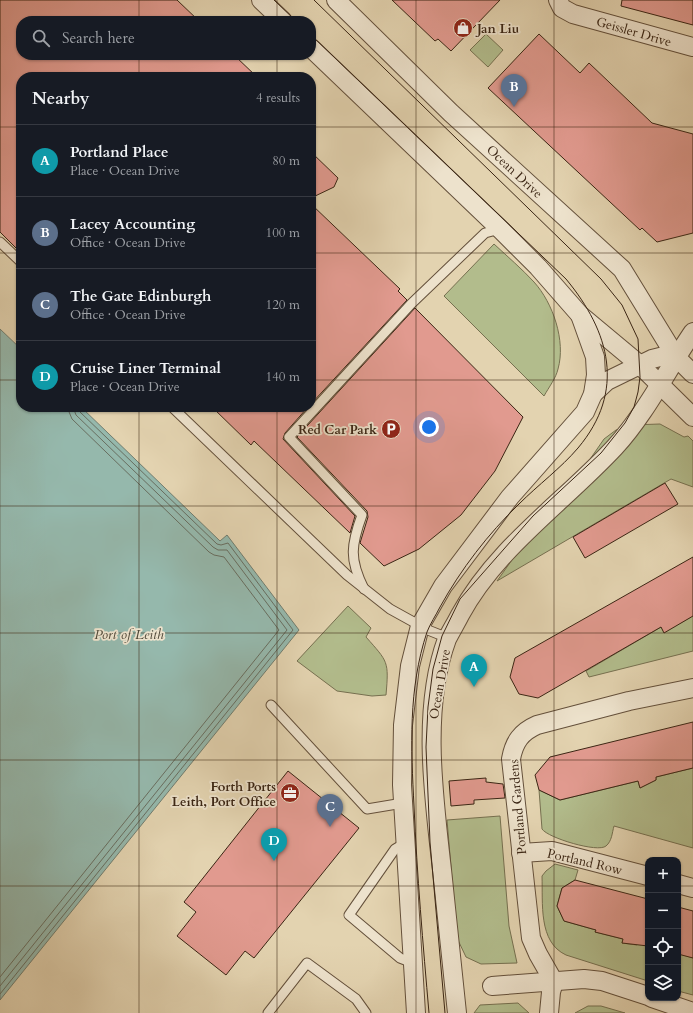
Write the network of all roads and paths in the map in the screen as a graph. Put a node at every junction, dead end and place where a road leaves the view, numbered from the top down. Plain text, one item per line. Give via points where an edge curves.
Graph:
1 (261, 0) edge
2 (336, 0) edge
3 (558, 0) edge
4 (278, 16) edge
5 (693, 47) edge
6 (316, 53) edge
7 (500, 229) junction
8 (0, 242) edge
9 (16, 257) edge
10 (580, 315) junction
11 (693, 332) edge
12 (676, 356) junction
13 (640, 365) junction
14 (693, 374) edge
15 (659, 384) junction
16 (593, 394) junction
17 (316, 408) edge
18 (177, 412) edge
19 (312, 412) edge
20 (693, 417) edge
21 (364, 589) junction
22 (420, 626) junction
23 (448, 638) junction
24 (693, 688) edge
25 (271, 705) dead end
26 (403, 803) junction
27 (406, 843) junction
28 (521, 853) junction
29 (645, 875) edge
30 (681, 885) edge
31 (693, 888) edge
32 (414, 963) junction
33 (554, 982) junction
34 (492, 986) dead end
35 (645, 995) edge
36 (661, 1001) edge
37 (693, 1012) edge
38 (268, 1013) edge
39 (366, 1013) edge
40 (416, 1013) edge
41 (457, 1013) edge
42 (549, 1013) edge

1 - 4 street
2 - 12 street, Ocean Drive via 451,113 622,268
3 - 5 street, Geissler Drive via 562,8 573,14
6 - 7 street
7 - 10 street
7 - 17 lane via 485,233 411,304
8 - 9 lane
10 - 13 street
10 - 16 street via 596,357
11 - 12 street
12 - 13 street via 664,356
12 - 14 street, Ocean Drive
12 - 15 street, Ocean Drive
13 - 15 street
13 - 16 street via 607,382
15 - 20 street
15 - 23 street, Ocean Drive via 639,419 614,448 496,562 466,604
16 - 22 street via 585,412 510,497 443,586
18 - 21 lane
19 - 21 lane via 289,437 362,515 352,549 354,565
21 - 22 lane via 390,609
22 - 23 lane
22 - 26 street via 404,705
23 - 41 street, Ocean Drive via 434,698 432,720 436,820
24 - 28 street, Portland Gardens via 655,690 537,725 524,732 515,744 511,760
25 - 26 lane via 368,809
26 - 27 street
27 - 32 street
27 - 32 lane via 395,849 349,915 400,958
28 - 29 street, Portland Row via 552,851
28 - 33 street, Portland Gardens via 531,938
30 - 31 street
32 - 40 street
33 - 34 street
33 - 35 street via 592,979
33 - 42 street
36 - 37 street
38 - 39 lane via 307,963 356,999

